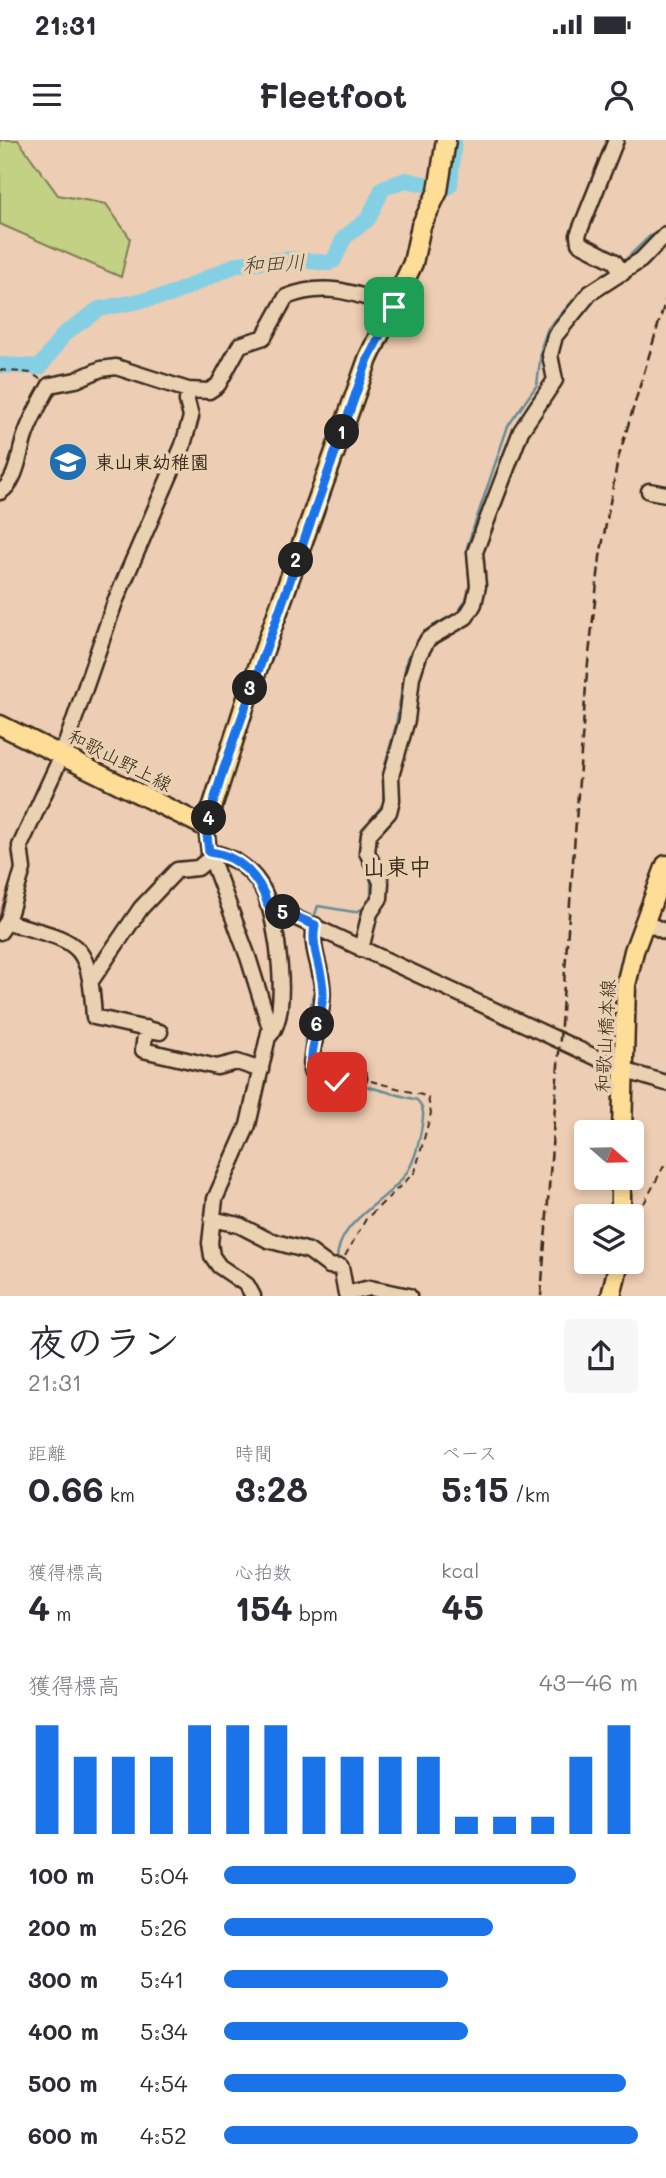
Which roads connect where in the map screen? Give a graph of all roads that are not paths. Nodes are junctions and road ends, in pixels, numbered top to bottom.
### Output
1 (446, 140) edge
2 (616, 140) edge
3 (666, 234) edge
4 (622, 273) junction
5 (394, 307) junction
6 (188, 390) junction
7 (649, 491) dead end
8 (0, 492) edge
9 (666, 494) edge
10 (0, 726) edge
11 (62, 755) junction
12 (206, 827) junction
13 (210, 854) junction
14 (666, 865) edge
15 (268, 905) junction
16 (644, 922) junction
17 (315, 925) junction
18 (4, 927) edge
19 (666, 932) edge
20 (361, 949) junction
21 (91, 981) junction
22 (269, 1036) junction
23 (261, 1070) junction
24 (623, 1070) junction
25 (359, 1078) road end
26 (666, 1083) edge
27 (622, 1120) edge
28 (212, 1219) junction
29 (616, 1274) edge
30 (253, 1296) edge
31 (409, 1296) edge
32 (611, 1296) edge

1 - 5 main road
2 - 4 street
3 - 4 street
4 - 20 street
5 - 6 street
5 - 12 main road
6 - 8 street
6 - 11 street
7 - 9 street
10 - 11 main road, 和歌山野上線
11 - 12 main road, 和歌山野上線
11 - 18 street
12 - 13 street
13 - 15 street
13 - 21 street
13 - 22 street
14 - 16 main road, 和歌山橋本線
15 - 17 street
15 - 22 street
16 - 19 street
16 - 24 main road, 和歌山橋本線
17 - 20 street
17 - 25 street
18 - 21 street
20 - 24 street
21 - 23 street
22 - 23 street
23 - 28 street
24 - 26 street
24 - 27 main road, 和歌山橋本線
28 - 30 street
28 - 31 street
29 - 32 main road

